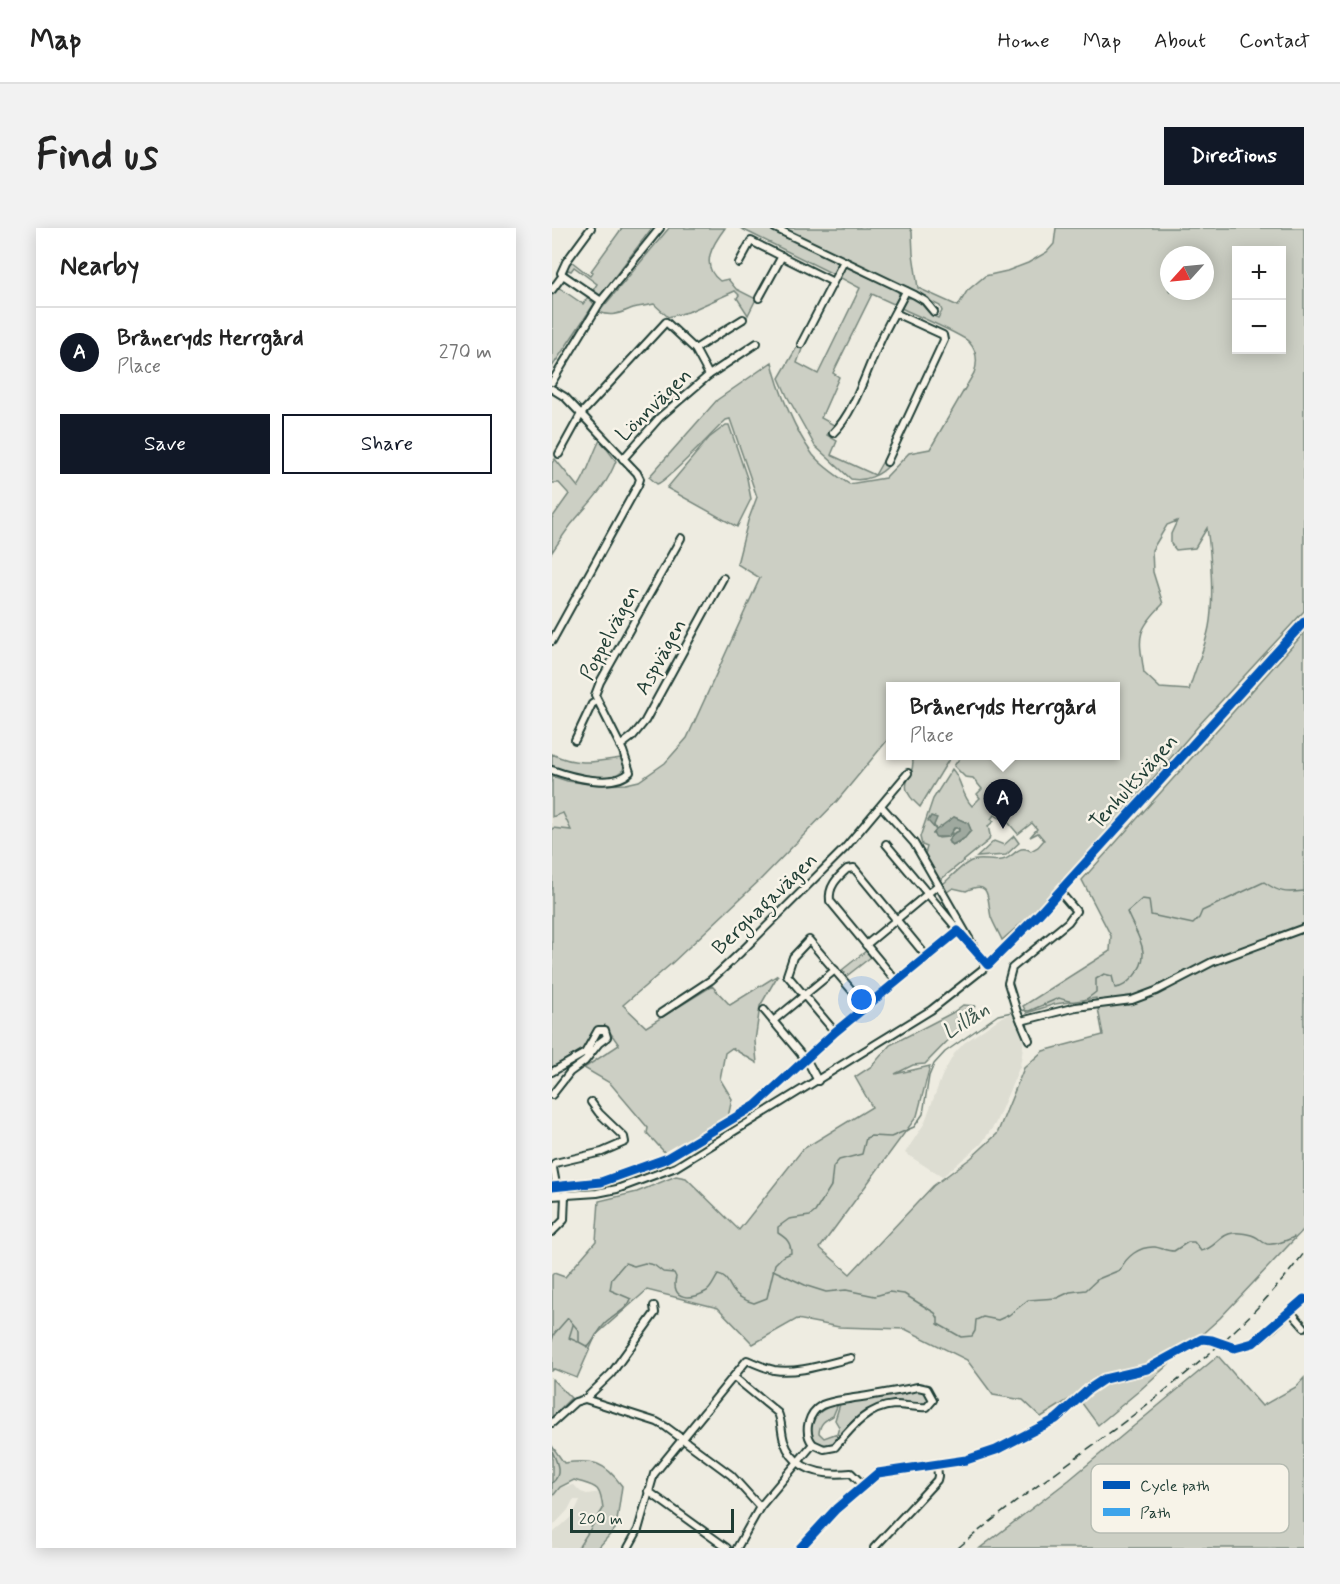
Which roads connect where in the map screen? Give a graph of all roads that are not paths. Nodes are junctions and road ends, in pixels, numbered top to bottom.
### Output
1 (591, 228) edge
2 (660, 228) edge
3 (775, 228) edge
4 (782, 256) junction
5 (844, 261) junction
6 (739, 263) dead end
7 (563, 275) junction
8 (833, 282) junction
9 (552, 290) edge
10 (906, 291) junction
11 (759, 298) dead end
12 (601, 301) junction
13 (934, 312) dead end
14 (895, 313) junction
15 (743, 319) dead end
16 (757, 343) dead end
17 (801, 344) dead end
18 (696, 349) junction
19 (709, 375) junction
20 (552, 382) edge
21 (552, 389) edge
22 (581, 414) junction
23 (833, 433) dead end
24 (559, 454) dead end
25 (623, 459) junction
26 (887, 462) dead end
27 (681, 538) dead end
28 (723, 578) dead end
29 (1304, 622) edge
30 (552, 641) edge
31 (597, 701) junction
32 (574, 740) dead end
33 (620, 746) junction
34 (552, 771) edge
35 (909, 773) dead end
36 (882, 807) junction
37 (886, 844) dead end
38 (938, 885) junction
39 (1060, 892) junction
40 (927, 894) junction
41 (897, 919) junction
42 (1304, 928) edge
43 (958, 931) junction
44 (866, 945) junction
45 (974, 947) junction
46 (927, 957) junction
47 (988, 965) junction
48 (835, 970) junction
49 (897, 982) junction
50 (804, 995) junction
51 (867, 1007) junction
52 (764, 1010) dead end
53 (661, 1013) dead end
54 (773, 1021) junction
55 (1022, 1021) junction
56 (835, 1032) junction
57 (1029, 1040) dead end
58 (805, 1058) junction
59 (552, 1072) edge
60 (818, 1081) junction
61 (552, 1095) edge
62 (591, 1102) dead end
63 (558, 1195) edge
64 (552, 1232) edge
65 (1304, 1299) edge
66 (654, 1306) dead end
67 (1290, 1311) junction
68 (1304, 1327) edge
69 (851, 1358) dead end
70 (734, 1377) junction
71 (585, 1399) junction
72 (552, 1423) edge
73 (683, 1439) junction
74 (813, 1444) junction
75 (797, 1462) junction
76 (937, 1464) junction
77 (863, 1485) junction
78 (648, 1491) junction
79 (760, 1507) junction
80 (628, 1548) edge
81 (727, 1548) edge
82 (737, 1548) edge
83 (800, 1548) edge
84 (874, 1548) edge

1 - 7 street
2 - 12 street
3 - 5 street
4 - 6 street
4 - 8 street
4 - 11 street
5 - 8 street
5 - 10 street
7 - 9 street
7 - 12 street
8 - 17 street
10 - 13 street
10 - 14 street
12 - 20 street
14 - 23 street
14 - 26 street
15 - 18 street, Lönnvägen
16 - 19 street, Lönnvägen
18 - 19 street, Lönnvägen
18 - 22 street, Lönnvägen
19 - 25 street, Lönnvägen
21 - 22 street
22 - 24 street, Lönnvägen
22 - 25 street
25 - 30 street
27 - 31 street, Poppelvägen
28 - 33 street, Aspvägen
29 - 39 street, Tenhultsvägen
31 - 32 street
31 - 33 street, Poppelvägen
33 - 34 street, Poppelvägen
35 - 36 street, Berghagavägen
36 - 38 street
36 - 53 street, Berghagavägen
37 - 40 street
38 - 40 street
38 - 45 street
39 - 47 street, Tenhultsvägen
39 - 55 street
40 - 41 street
40 - 43 street
41 - 44 street
41 - 44 street
41 - 46 street
42 - 55 street
43 - 45 street
43 - 46 street
44 - 49 street
45 - 47 street
46 - 49 street
47 - 60 street, Tenhultsvägen
48 - 50 street
48 - 50 street
48 - 51 street
49 - 51 street
50 - 54 street
50 - 56 street
51 - 56 street
52 - 54 street
54 - 58 street
55 - 57 street
56 - 58 street
58 - 60 street
59 - 61 street
60 - 63 street, Tenhultsvägen
62 - 63 street
63 - 64 street
65 - 67 street
66 - 71 street
67 - 68 street
67 - 76 street
69 - 70 street
70 - 73 street
70 - 75 street
71 - 72 street
71 - 73 street
73 - 78 street
73 - 79 street
74 - 74 street
74 - 75 street
75 - 77 street
75 - 79 street
76 - 77 street
76 - 84 street
77 - 83 street
78 - 80 street
78 - 81 street
79 - 82 street

